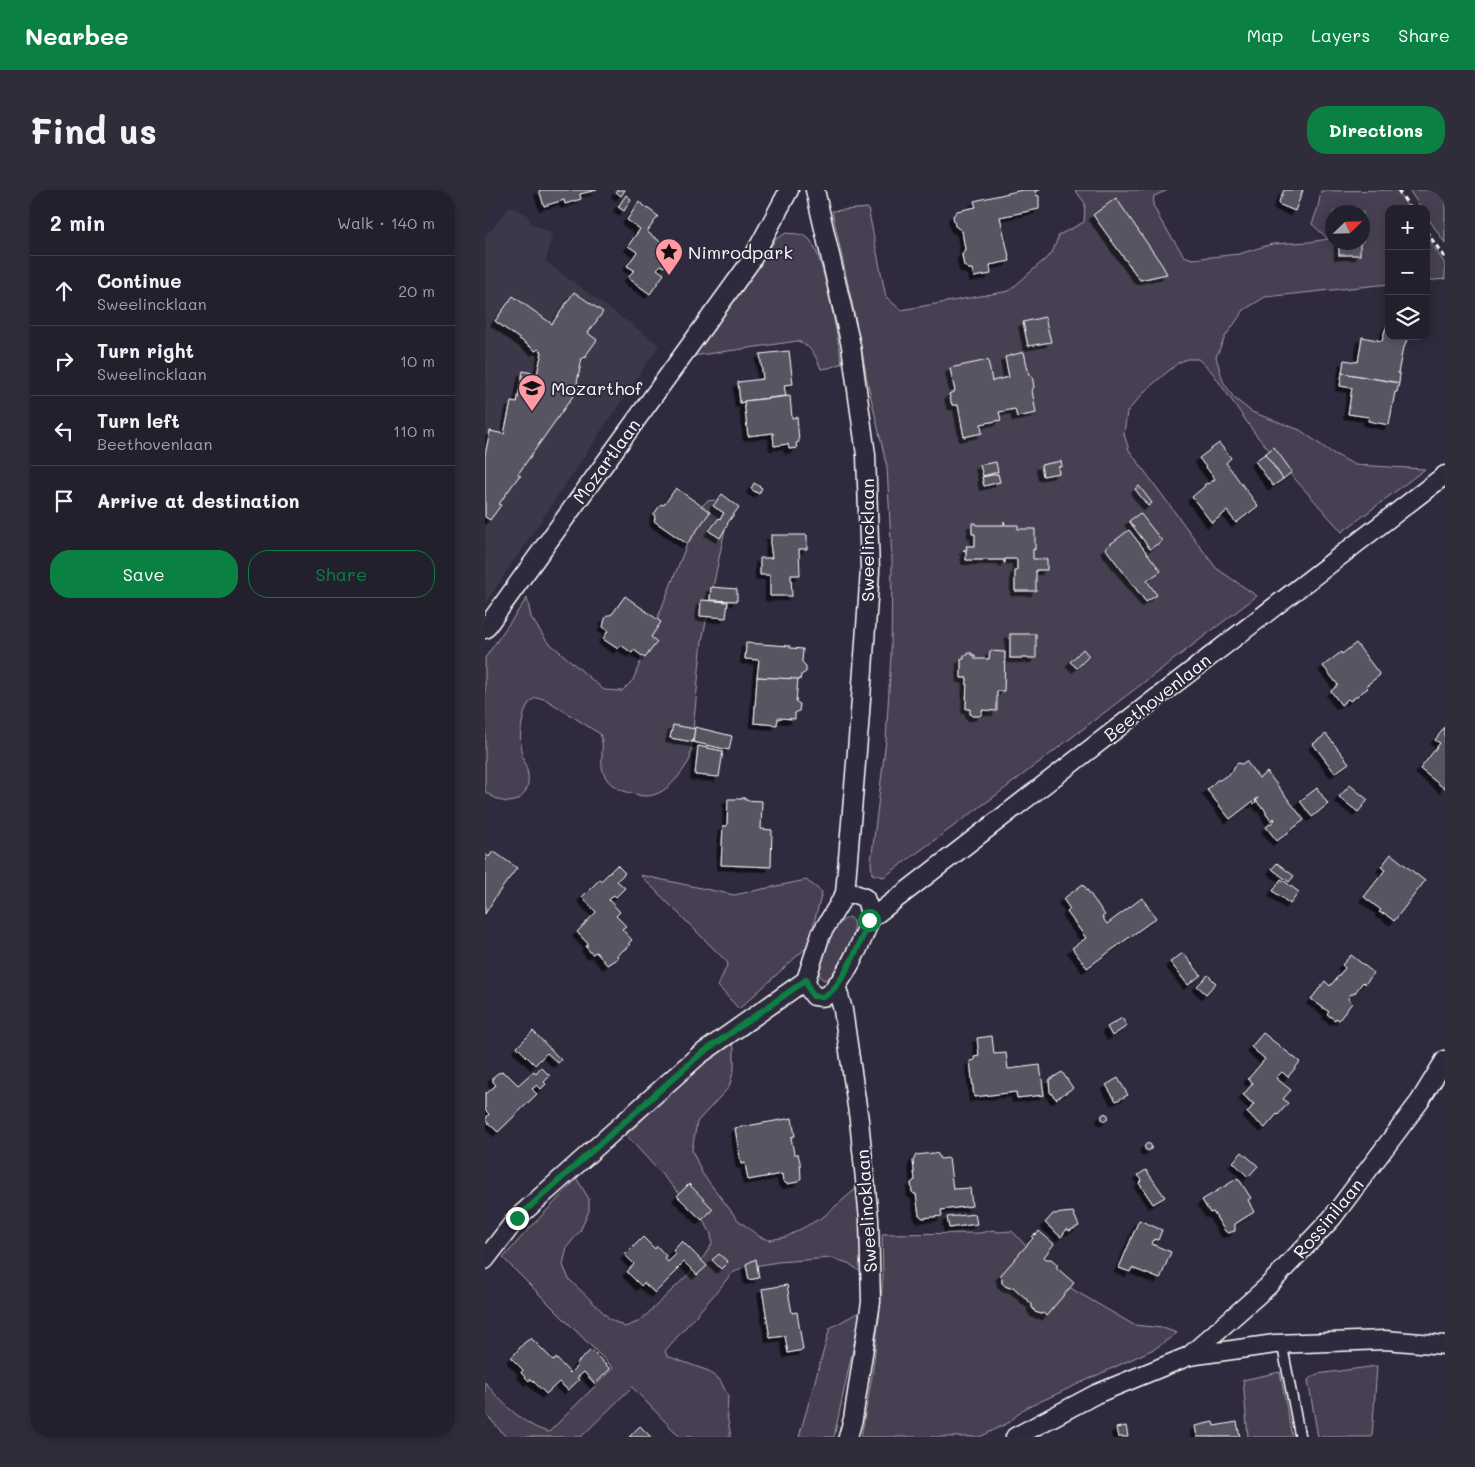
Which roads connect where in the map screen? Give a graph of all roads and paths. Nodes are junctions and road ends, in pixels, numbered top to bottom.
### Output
1 (789, 190) edge
2 (815, 190) edge
3 (1398, 190) edge
4 (1408, 205) edge
5 (1430, 237) edge
6 (1445, 258) edge
7 (1445, 475) edge
8 (485, 629) edge
9 (845, 894) junction
10 (869, 920) junction
11 (806, 980) junction
12 (836, 985) junction
13 (1445, 1060) edge
14 (485, 1260) edge
15 (1282, 1344) junction
16 (1445, 1345) edge
17 (1189, 1356) junction
18 (849, 1437) edge
19 (1015, 1437) edge
20 (1300, 1437) edge

1 - 8 street, Mozartlaan
2 - 9 street, Sweelincklaan
3 - 4 path
5 - 6 path
7 - 10 street, Beethovenlaan
9 - 10 street
9 - 11 street, Sweelincklaan
10 - 12 street
11 - 12 street
11 - 14 street
12 - 18 street, Sweelincklaan
13 - 17 street, Rossinilaan
15 - 16 street, Rossinilaan
15 - 17 street, Rossinilaan
15 - 20 lane
17 - 19 street, Rossinilaan

